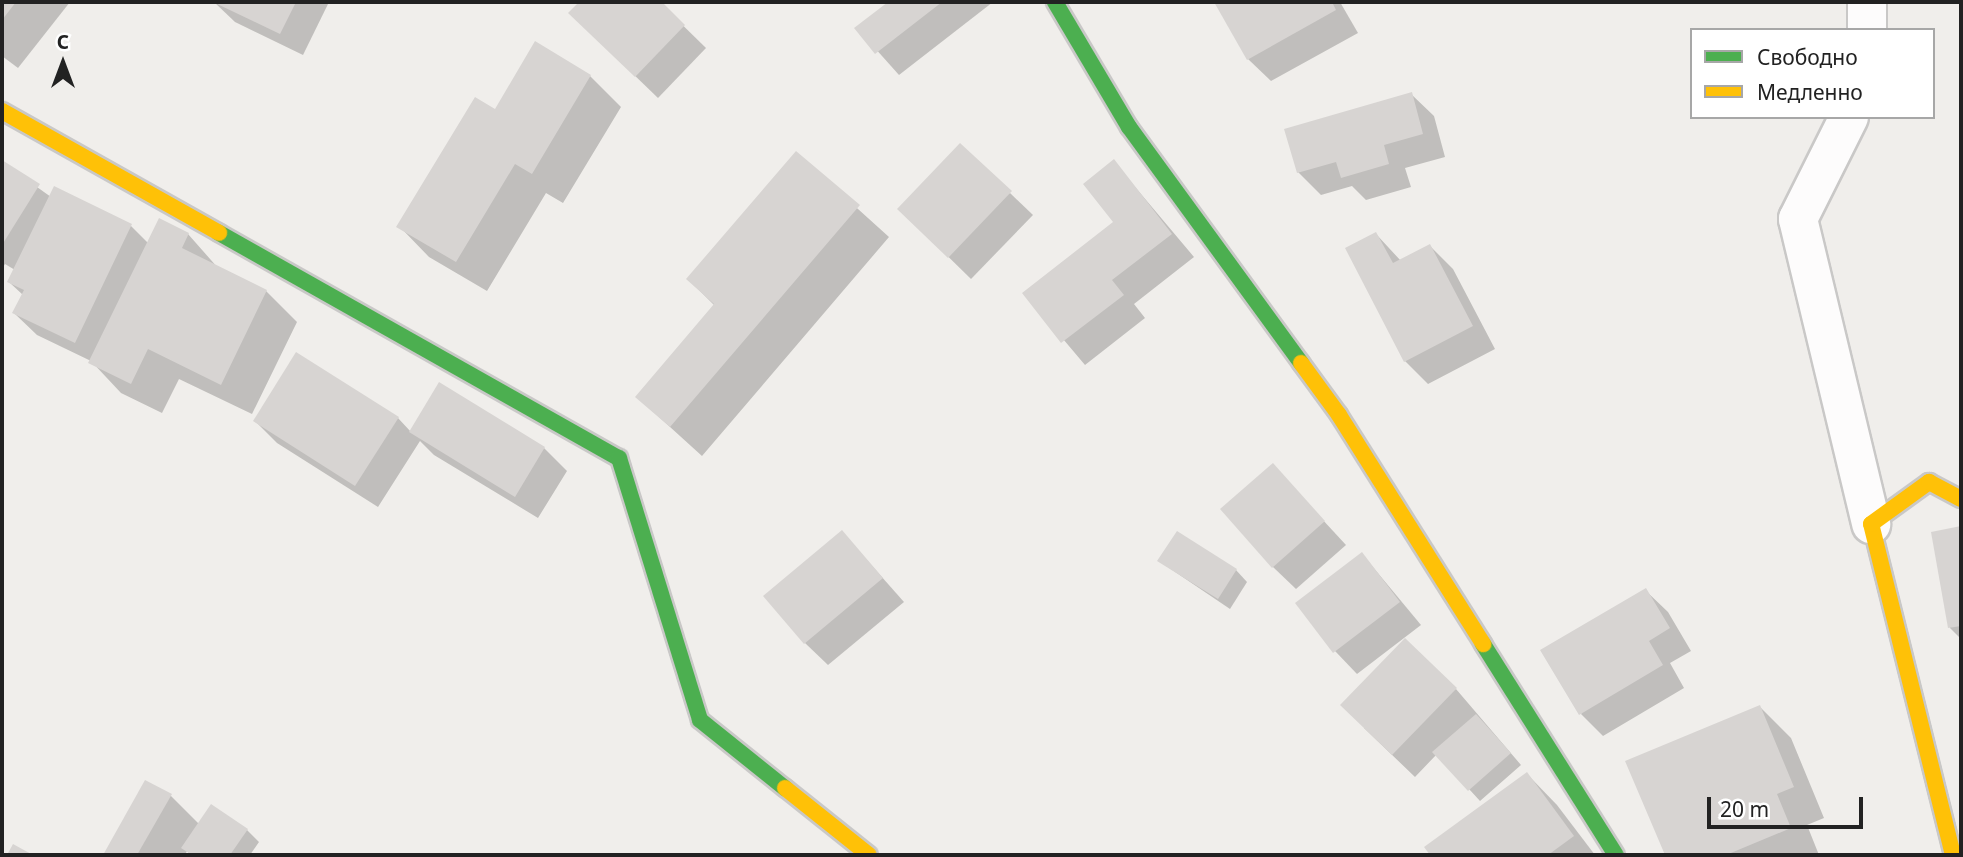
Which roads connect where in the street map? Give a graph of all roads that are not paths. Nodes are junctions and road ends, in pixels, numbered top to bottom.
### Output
1 (1055, 2) edge
2 (1867, 2) edge
3 (1867, 28) edge
4 (2, 111) edge
5 (1848, 119) edge
6 (1961, 499) edge
7 (1871, 524) junction
8 (869, 855) edge
9 (1616, 855) edge
10 (1953, 855) edge

1 - 9 street
2 - 3 street
4 - 8 street
5 - 7 street
6 - 7 street
7 - 10 street

